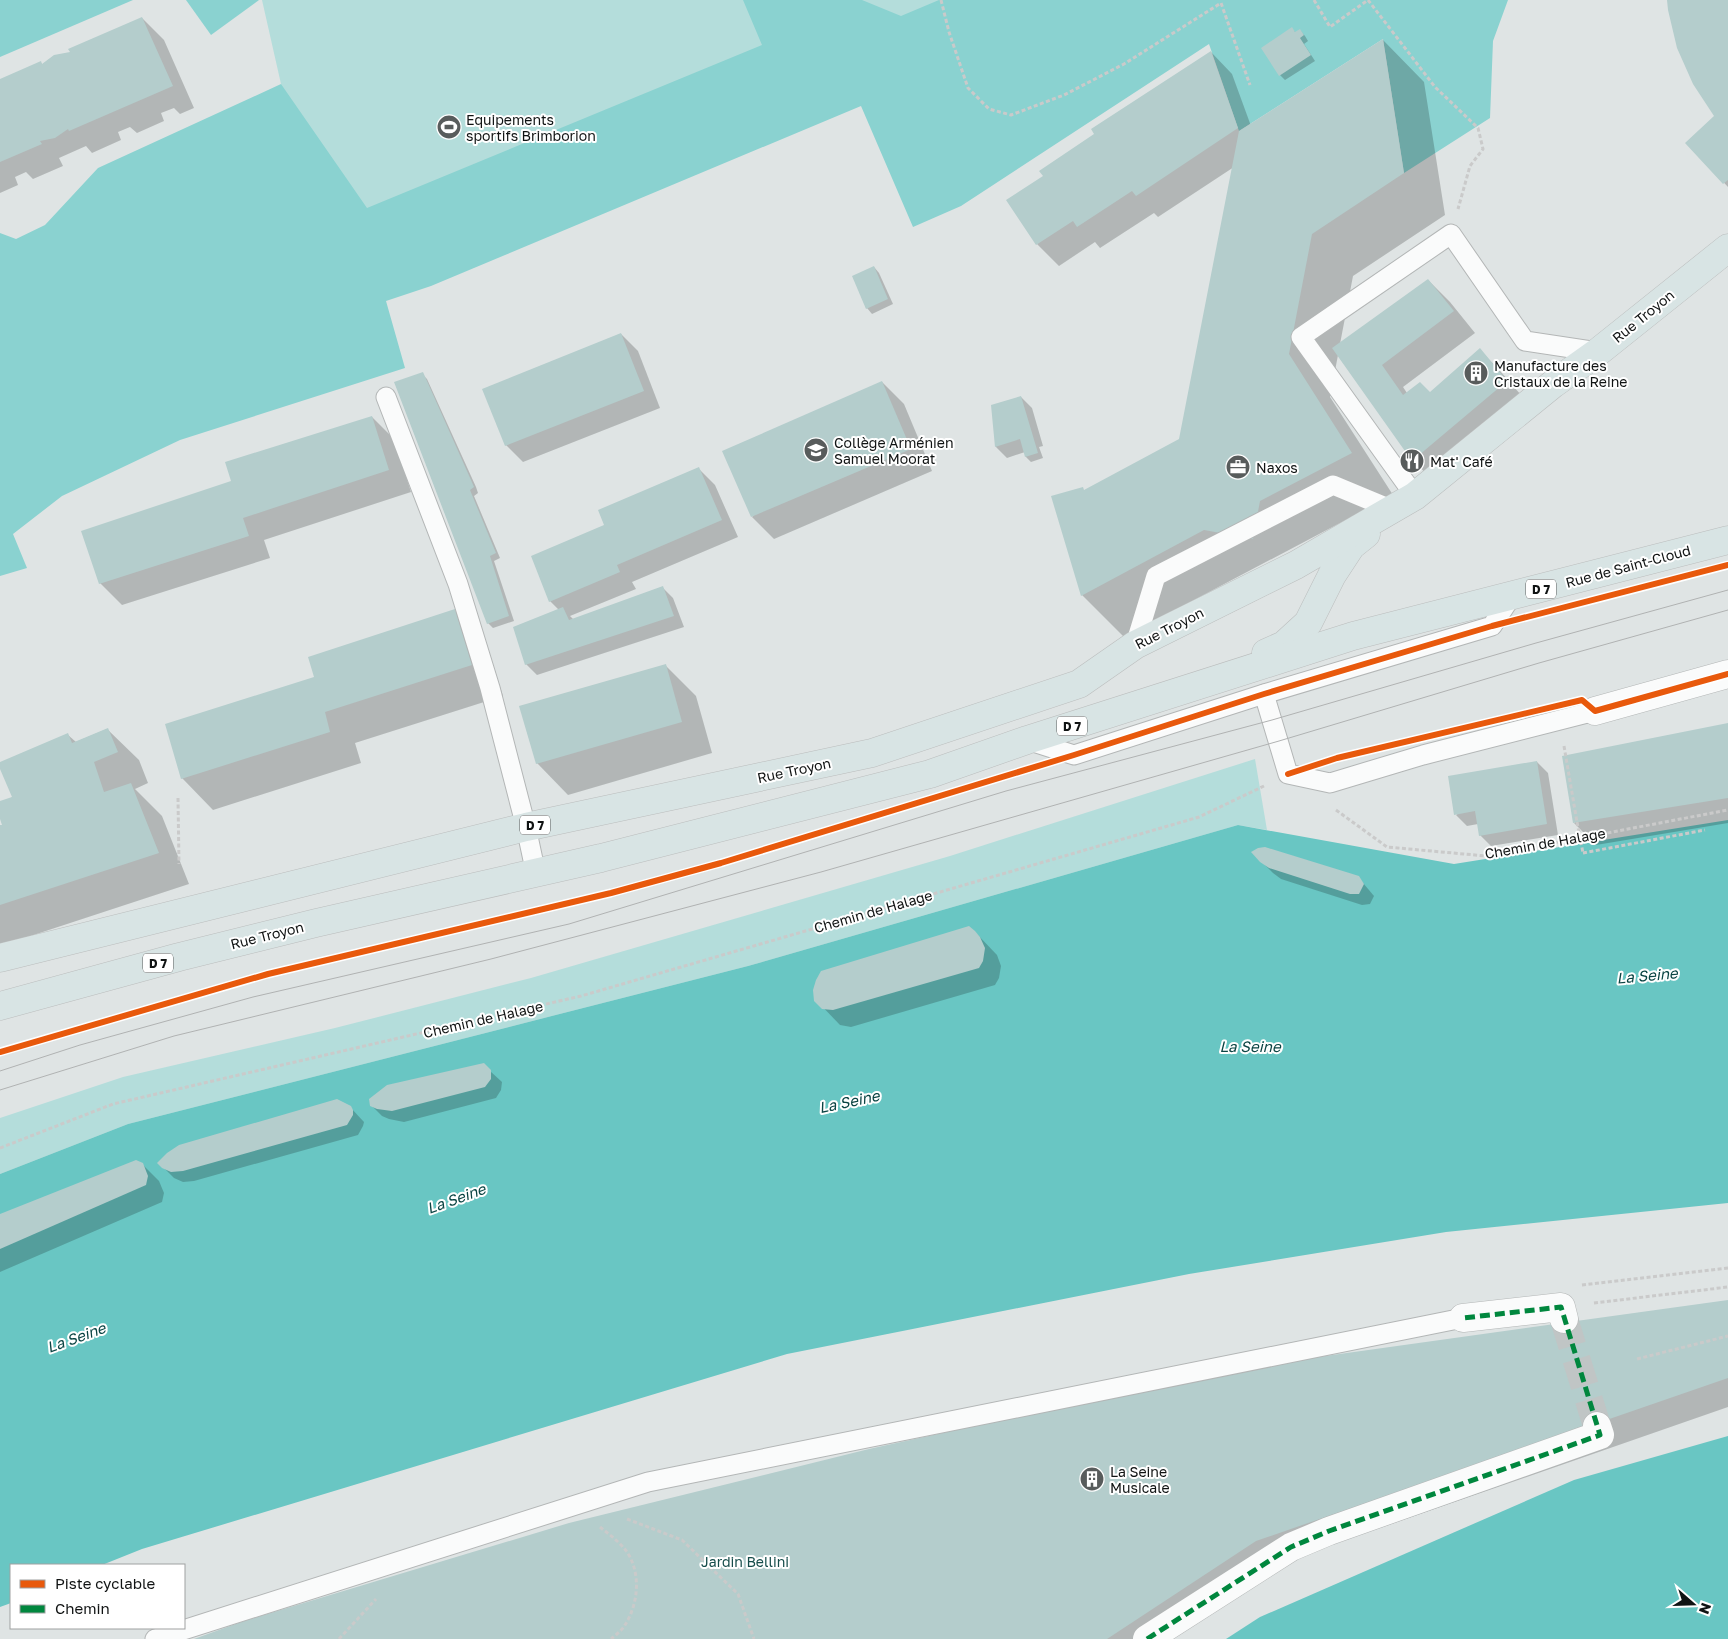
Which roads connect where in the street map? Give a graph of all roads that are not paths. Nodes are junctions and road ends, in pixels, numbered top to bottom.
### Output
1 (1728, 248) edge
2 (1598, 352) junction
3 (386, 397) dead end
4 (1404, 503) junction
5 (1728, 540) edge
6 (1332, 575) junction
7 (1511, 597) junction
8 (1353, 636) junction
9 (1135, 644) junction
10 (1728, 674) edge
11 (1215, 680) junction
12 (1264, 694) junction
13 (1595, 711) joint
14 (1027, 740) junction
15 (526, 827) junction
16 (536, 874) junction
17 (0, 958) edge
18 (0, 1006) edge
19 (1562, 1313) road end
20 (1463, 1318) joint
21 (1597, 1426) dead end
22 (155, 1639) edge
23 (1147, 1639) edge

1 - 2 main road, Rue Troyon / D 7
2 - 4 main road, Rue Troyon / D 7
2 - 4 lane
3 - 15 lane
4 - 6 main road
4 - 9 main road, Rue Troyon / D 7
4 - 9 lane
5 - 7 main road, Rue de Saint-Cloud / D 7
6 - 8 main road
6 - 11 main road
7 - 8 main road, Rue de Saint-Cloud / D 7
7 - 12 lane
8 - 11 main road, Rue Troyon / D 7
9 - 15 main road, Rue Troyon / D 7
10 - 13 street
11 - 14 main road, Rue Troyon / D 7
12 - 13 lane
12 - 14 lane
14 - 16 main road, Rue Troyon / D 7
15 - 16 lane, D 7
15 - 17 main road, Rue Troyon / D 7
16 - 18 main road, Rue Troyon / D 7
19 - 20 street
20 - 22 lane
21 - 23 street

